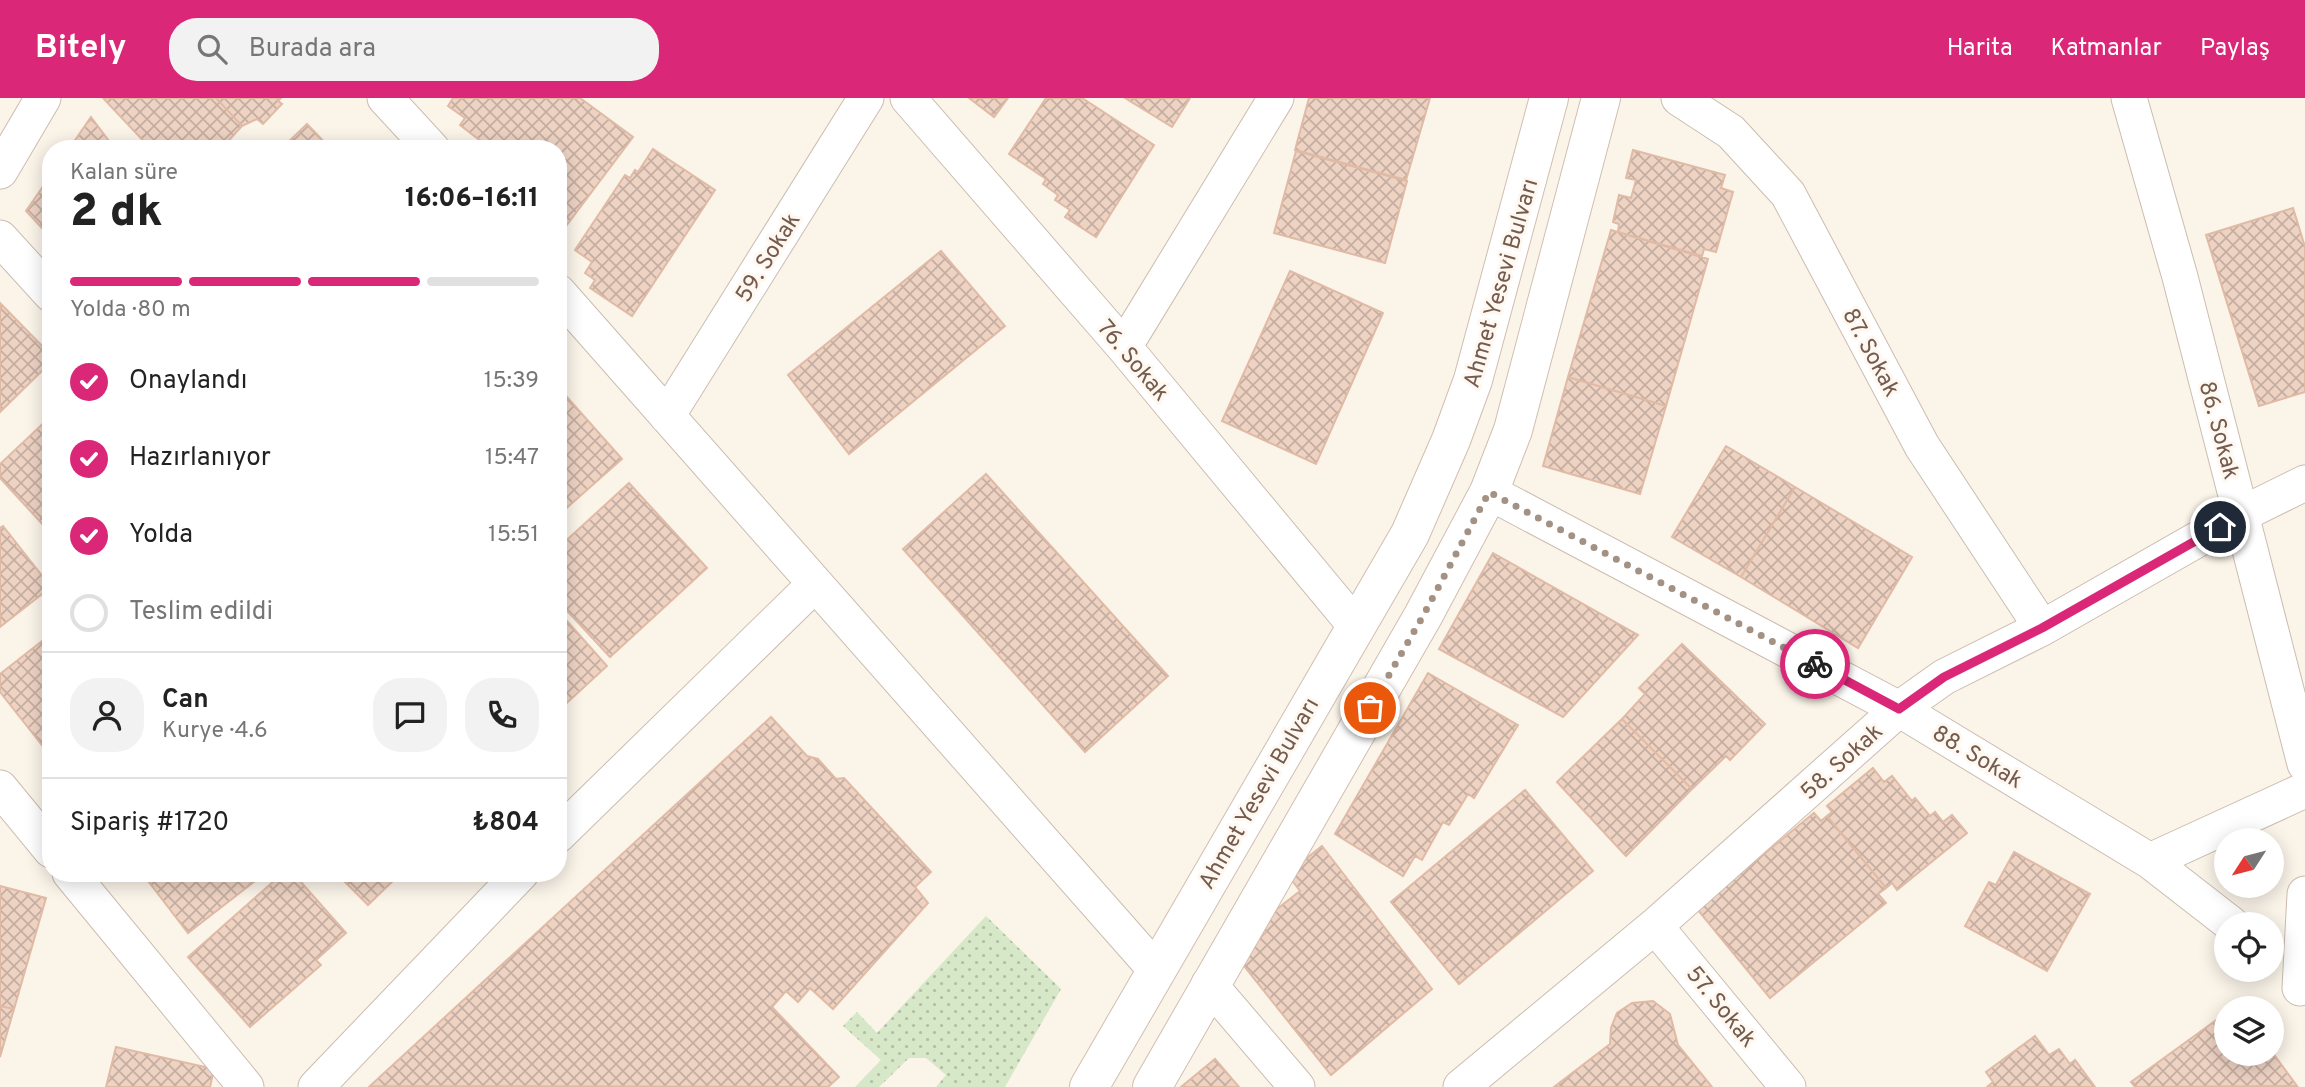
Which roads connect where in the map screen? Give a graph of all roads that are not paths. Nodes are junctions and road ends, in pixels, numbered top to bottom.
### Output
1 (43, 98) edge
2 (386, 98) edge
3 (866, 98) edge
4 (908, 98) edge
5 (1276, 98) edge
6 (1549, 98) edge
7 (1601, 98) edge
8 (1679, 98) edge
9 (2129, 98) edge
10 (423, 124) edge
11 (0, 171) edge
12 (0, 238) edge
13 (42, 284) edge
14 (567, 302) edge
15 (1124, 347) junction
16 (667, 416) junction
17 (2305, 483) edge
18 (1489, 492) junction
19 (2242, 514) junction
20 (814, 585) junction
21 (1355, 625) junction
22 (2042, 628) junction
23 (1899, 709) junction
24 (2305, 764) edge
25 (0, 788) edge
26 (2305, 790) edge
27 (567, 826) edge
28 (42, 839) edge
29 (2150, 861) junction
30 (77, 882) edge
31 (512, 882) edge
32 (2305, 894) edge
33 (2216, 912) edge
34 (1656, 926) junction
35 (1156, 970) junction
36 (2284, 974) edge
37 (1209, 984) junction
38 (2302, 993) edge
39 (246, 1087) edge
40 (316, 1087) edge
41 (1089, 1087) edge
42 (1152, 1087) edge
43 (1297, 1087) edge
44 (1461, 1087) edge
45 (1788, 1087) edge

1 - 11 street
2 - 10 street
3 - 16 street, 59. Sokak
4 - 15 street, 76. Sokak
5 - 15 street
6 - 21 main road, Ahmet Yesevi Bulvarı
7 - 18 main road
8 - 22 street, 87. Sokak
9 - 19 street, 86. Sokak
12 - 13 street
14 - 16 street
15 - 21 street, 76. Sokak
16 - 20 street
17 - 19 street, 58. Sokak
18 - 23 street, 88. Sokak
18 - 37 main road
19 - 22 street, 58. Sokak
19 - 24 street, 86. Sokak
20 - 27 street
20 - 35 street
21 - 35 main road, Ahmet Yesevi Bulvarı
22 - 23 street, 58. Sokak
23 - 29 street, 88. Sokak
23 - 34 street, 58. Sokak
25 - 28 street
26 - 29 street
29 - 33 street, 88. Sokak
30 - 39 street
31 - 40 street
32 - 38 street
34 - 44 street, 58. Sokak
34 - 45 street, 57. Sokak
35 - 41 main road, Ahmet Yesevi Bulvarı
36 - 38 street
37 - 42 main road
37 - 43 street

